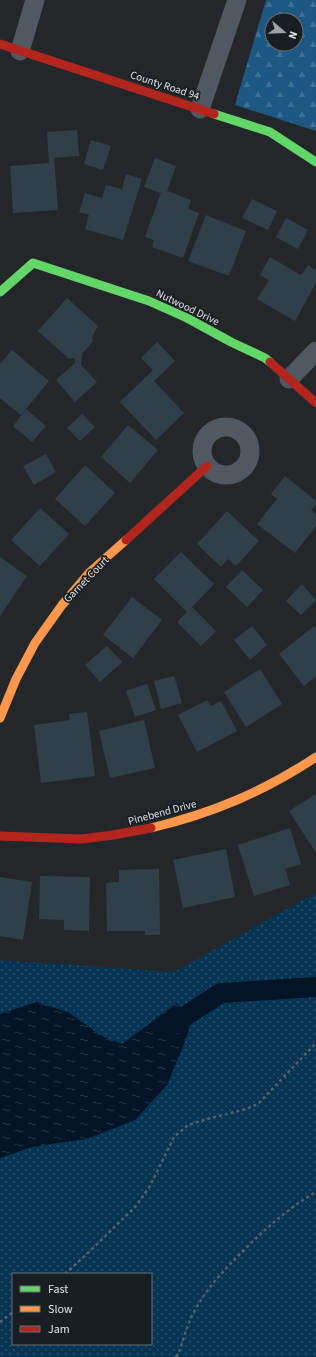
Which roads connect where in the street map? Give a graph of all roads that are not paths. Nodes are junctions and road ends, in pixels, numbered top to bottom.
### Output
1 (35, 0) edge
2 (237, 0) edge
3 (0, 44) edge
4 (20, 50) junction
5 (200, 109) junction
6 (316, 162) edge
7 (0, 292) edge
8 (316, 351) edge
9 (289, 379) junction
10 (316, 403) edge
11 (207, 466) dead end
12 (0, 718) edge
13 (316, 757) edge
14 (0, 836) edge

1 - 4 street
2 - 5 street
3 - 4 street, County Road 94
4 - 5 street, County Road 94
5 - 6 street, County Road 94
7 - 9 street, Nutwood Drive
8 - 9 street
9 - 10 street, Nutwood Drive
11 - 12 street, Garnet Court
13 - 14 street, Pinebend Drive

